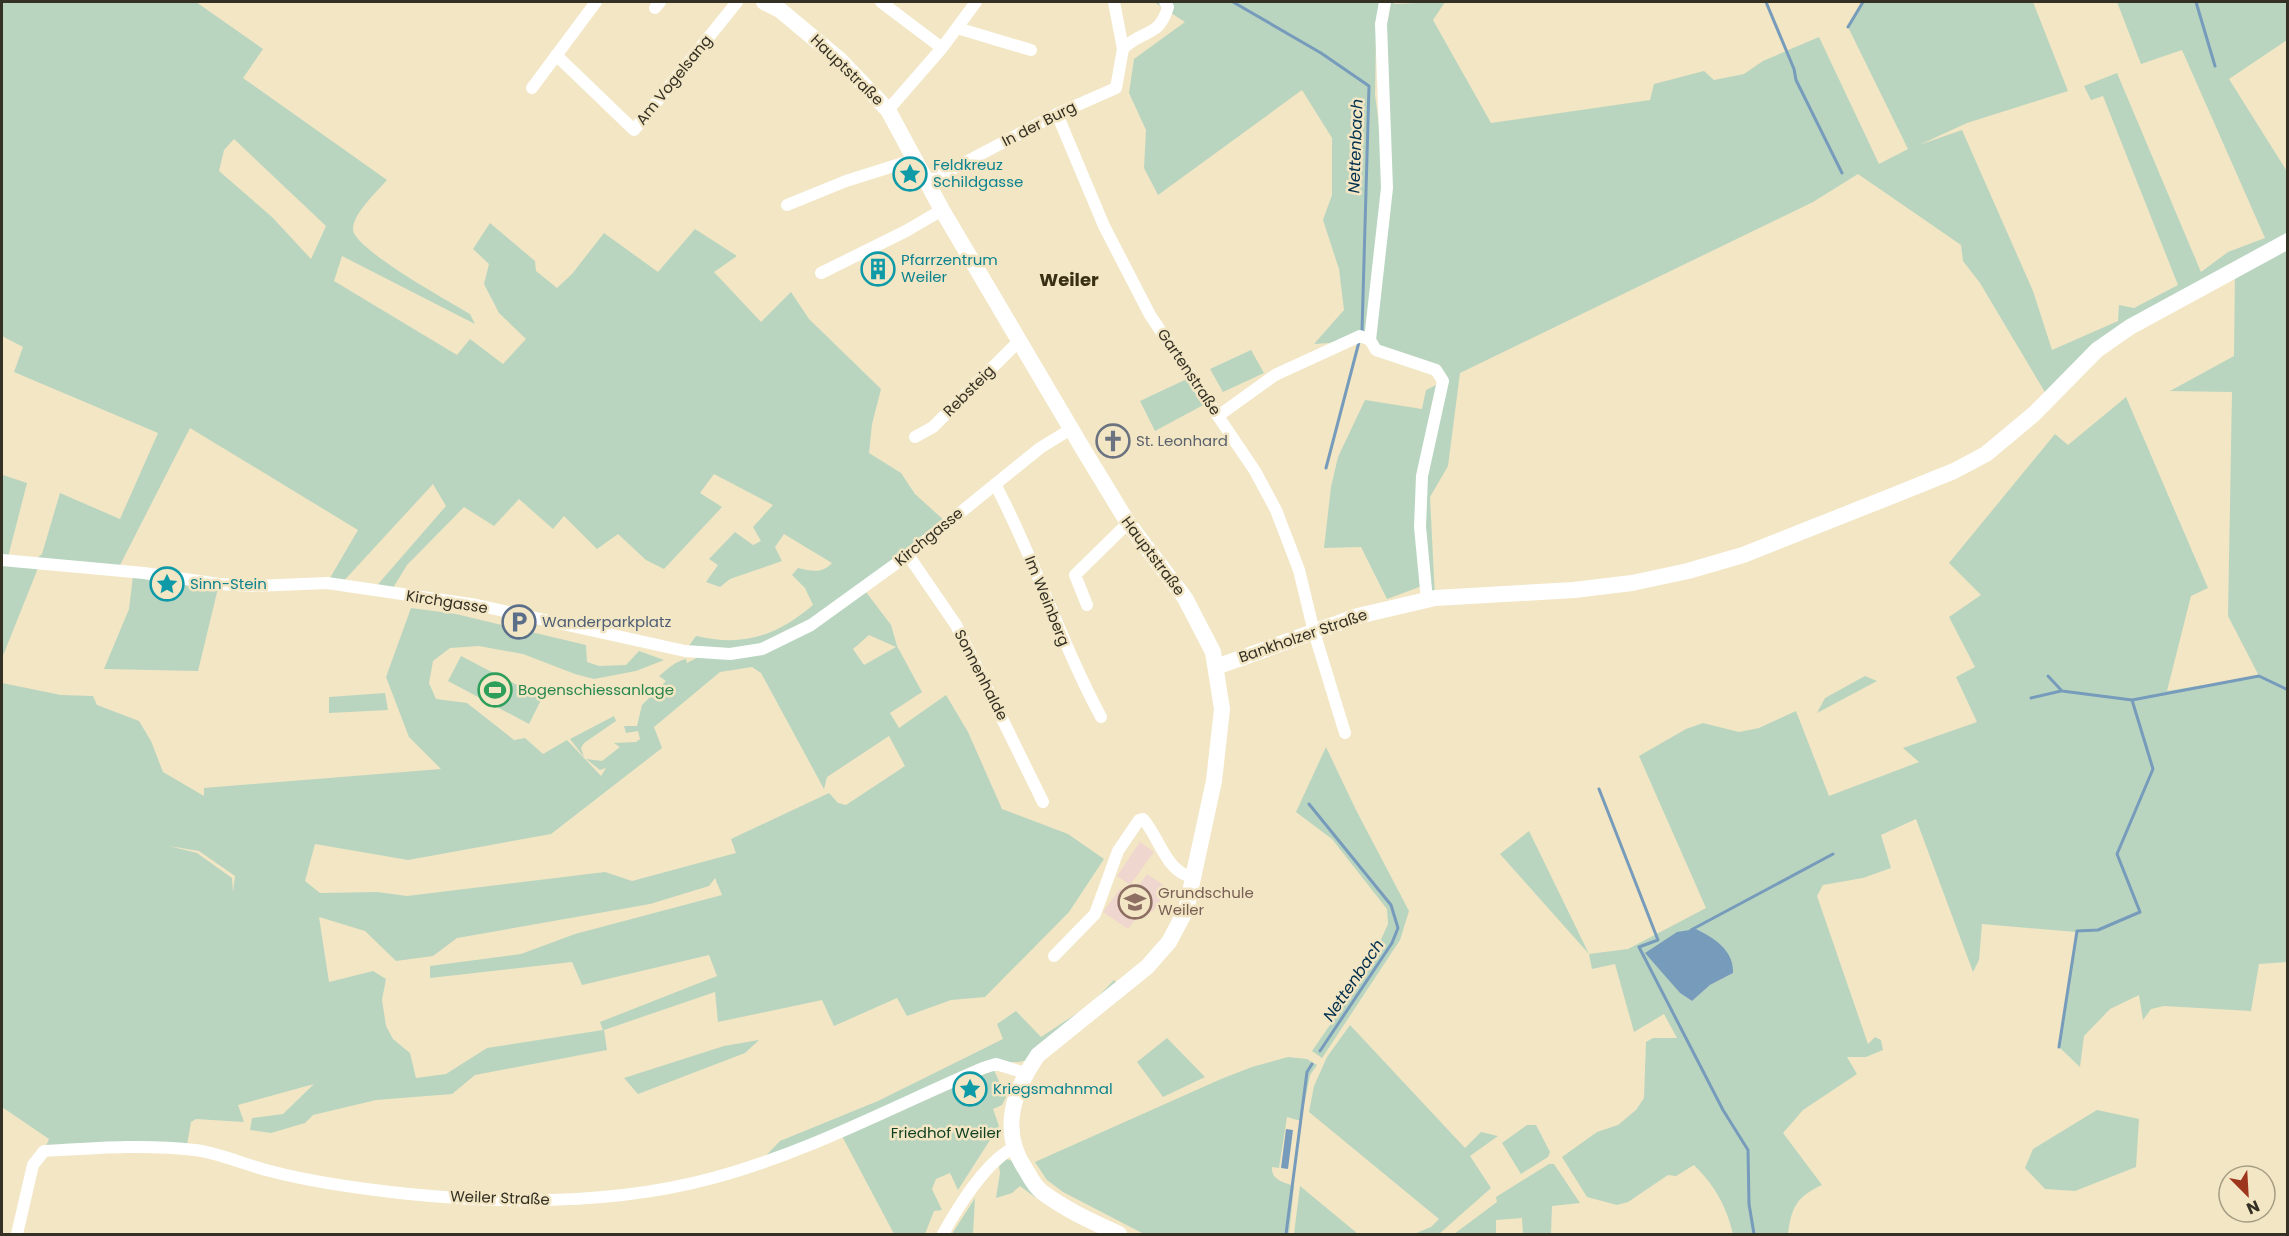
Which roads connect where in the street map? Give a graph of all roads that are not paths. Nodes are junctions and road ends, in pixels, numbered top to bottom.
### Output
1 (596, 2) edge
2 (737, 2) edge
3 (764, 2) edge
4 (881, 2) edge
5 (976, 2) edge
6 (1114, 2) edge
7 (1165, 2) edge
8 (1385, 2) edge
9 (957, 28) junction
10 (942, 48) junction
11 (1123, 49) junction
12 (1032, 50) dead end
13 (556, 55) junction
14 (532, 88) dead end
15 (888, 110) junction
16 (1057, 114) junction
17 (916, 159) junction
18 (928, 182) junction
19 (787, 205) dead end
20 (942, 210) junction
21 (2288, 241) edge
22 (821, 273) dead end
23 (1020, 340) junction
24 (1370, 340) junction
25 (1218, 416) junction
26 (1071, 429) junction
27 (915, 437) dead end
28 (995, 484) junction
29 (1128, 523) junction
30 (908, 555) junction
31 (2, 560) edge
32 (1427, 600) junction
33 (1087, 605) dead end
34 (1314, 632) junction
35 (1216, 667) junction
36 (1101, 717) dead end
37 (1345, 733) dead end
38 (1043, 801) dead end
39 (1195, 877) junction
40 (1054, 956) dead end
41 (1026, 1073) junction
42 (1014, 1147) junction
43 (16, 1234) edge
44 (943, 1234) edge
45 (1119, 1234) edge

1 - 13 street
2 - 13 street, Am Vogelsang
3 - 15 street, Hauptstraße
4 - 10 street
5 - 9 street
6 - 11 street, In der Burg
7 - 11 street
8 - 24 street
9 - 10 street
9 - 12 street
10 - 15 street
11 - 16 street, In der Burg
13 - 14 street
15 - 17 street, Hauptstraße
16 - 18 street, In der Burg
16 - 25 street, Gartenstraße
17 - 18 street, Hauptstraße
17 - 19 street
18 - 20 street, Hauptstraße
20 - 22 street
20 - 23 street, Hauptstraße
21 - 32 street, Bankholzer Straße
23 - 26 street, Hauptstraße
23 - 27 street, Rebsteig
24 - 25 street
24 - 32 street
25 - 34 street, Gartenstraße
26 - 28 street, Kirchgasse
26 - 29 street, Hauptstraße
28 - 30 street, Kirchgasse
28 - 36 street, Im Weinberg
29 - 33 street
29 - 35 street, Hauptstraße
30 - 31 street, Kirchgasse
30 - 38 street, Sonnenhalde
32 - 34 street, Bankholzer Straße
34 - 35 street, Bankholzer Straße
34 - 37 street, Gartenstraße
35 - 39 street, Hauptstraße
39 - 40 street
39 - 41 street, Hauptstraße
41 - 42 street, Hauptstraße
41 - 43 street, Weiler Straße
42 - 44 street
42 - 45 street

